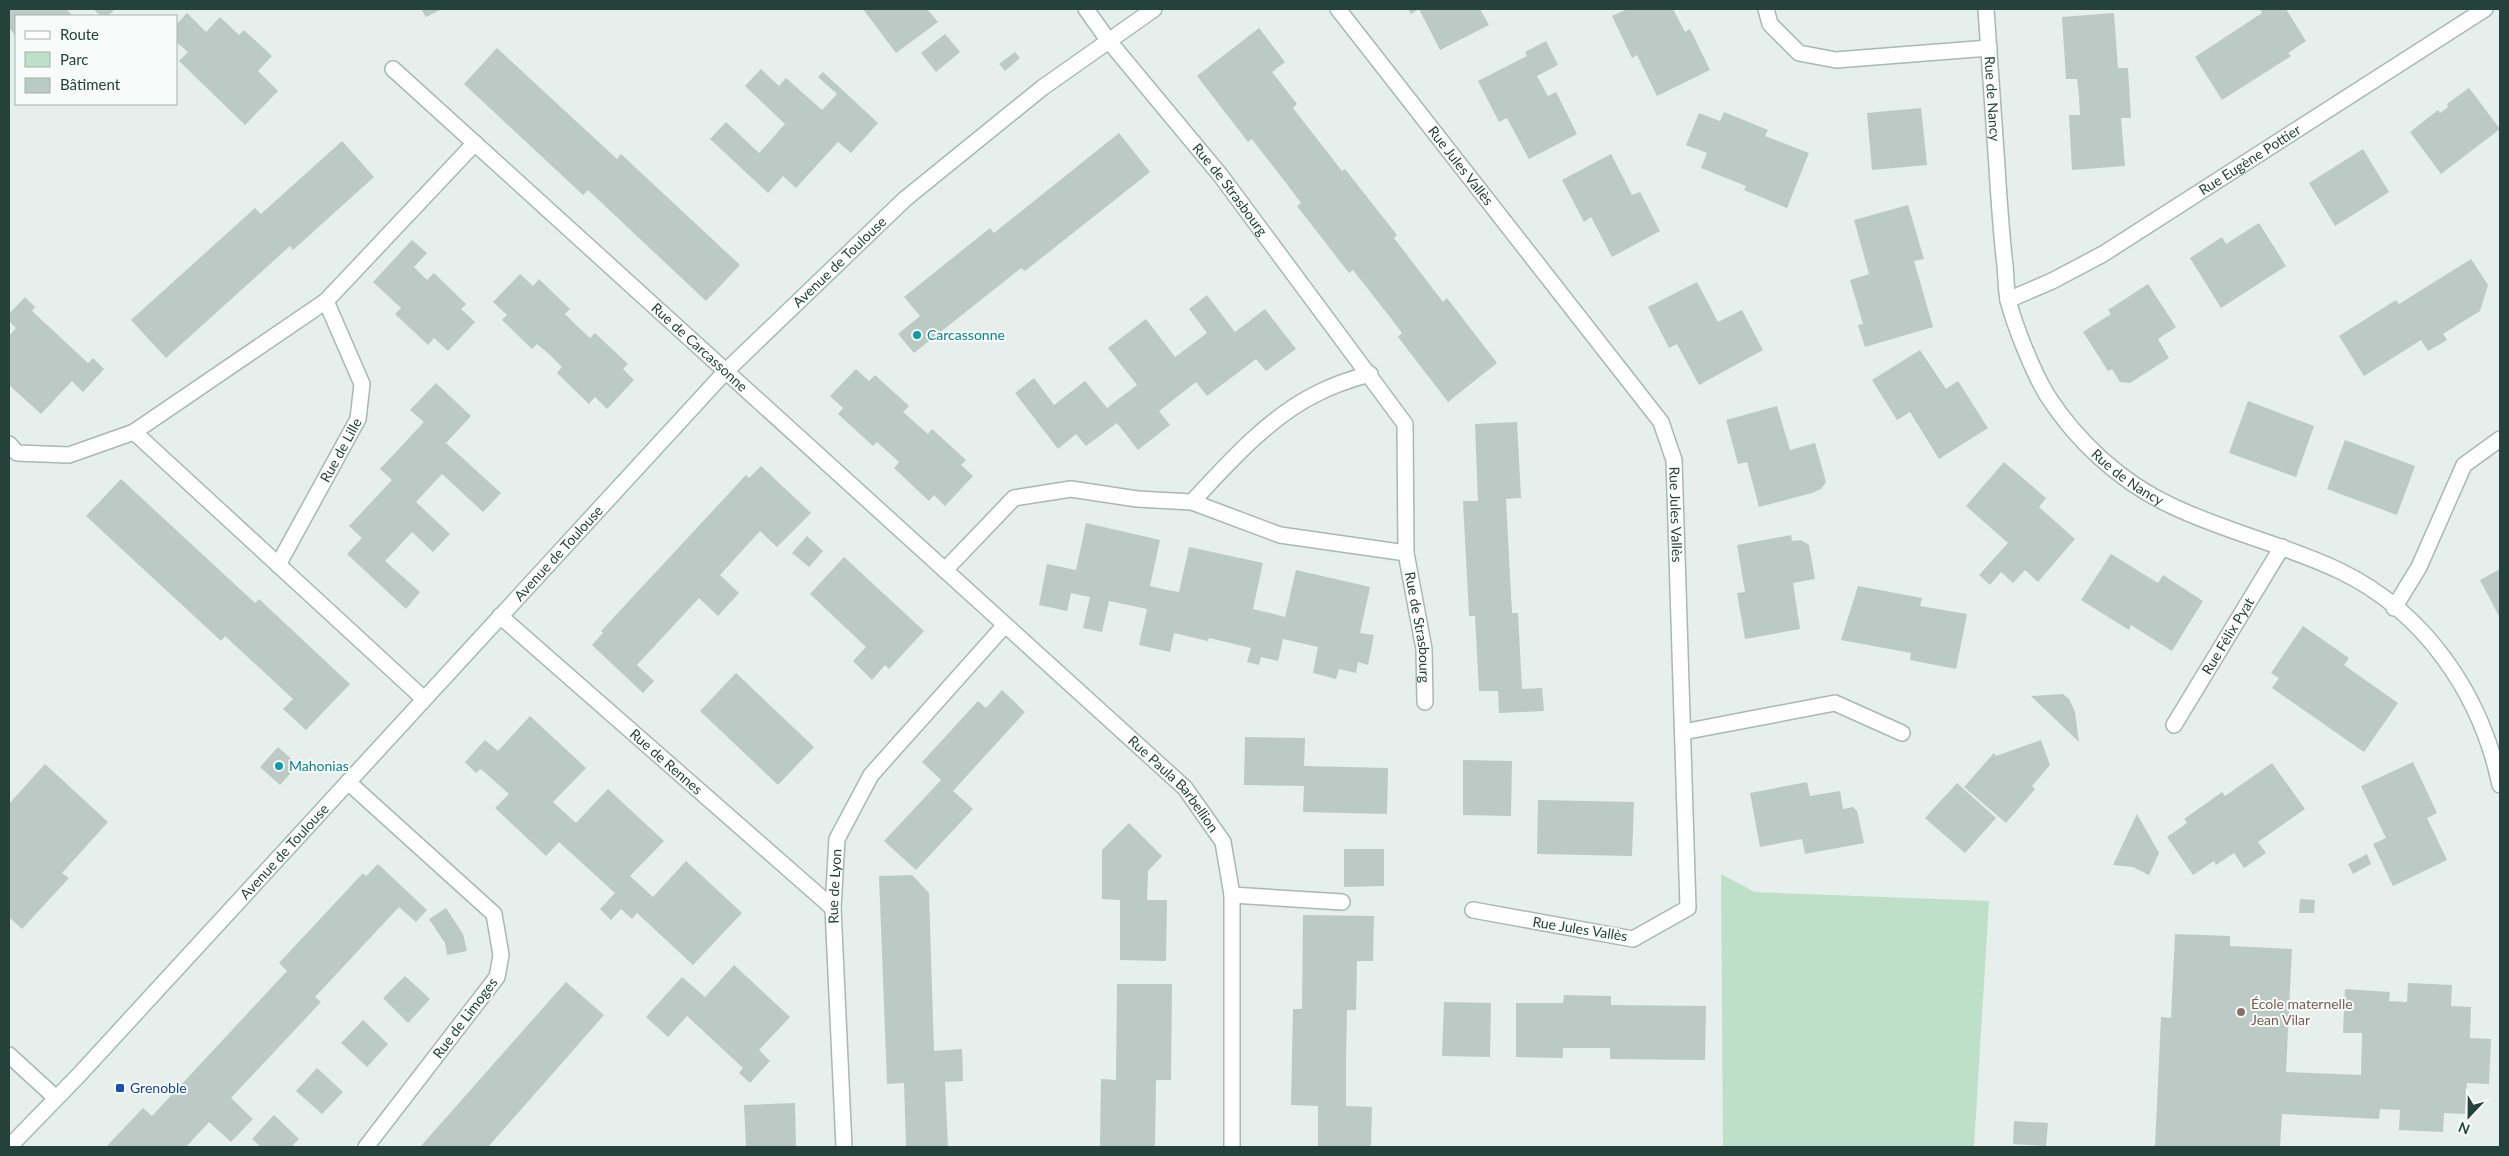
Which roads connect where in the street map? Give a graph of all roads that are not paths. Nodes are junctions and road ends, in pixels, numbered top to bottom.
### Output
1 (1086, 9) edge
2 (1154, 9) edge
3 (1338, 9) edge
4 (1766, 9) edge
5 (1986, 9) edge
6 (2485, 9) edge
7 (1108, 40) junction
8 (1989, 48) junction
9 (393, 69) dead end
10 (475, 143) junction
11 (2008, 300) junction
12 (326, 302) junction
13 (726, 370) junction
14 (1370, 374) junction
15 (134, 432) junction
16 (2500, 439) edge
17 (9, 444) edge
18 (1192, 502) junction
19 (2282, 548) junction
20 (1406, 553) junction
21 (278, 565) junction
22 (945, 570) junction
23 (2394, 608) junction
24 (500, 616) junction
25 (1005, 624) junction
26 (424, 699) junction
27 (1425, 702) dead end
28 (2174, 725) dead end
29 (1683, 732) junction
30 (1902, 734) dead end
31 (348, 782) junction
32 (2500, 784) edge
33 (1232, 895) junction
34 (1342, 902) dead end
35 (833, 908) junction
36 (1473, 910) dead end
37 (9, 1055) edge
38 (56, 1098) junction
39 (9, 1147) edge
40 (366, 1147) edge
41 (844, 1147) edge
42 (1232, 1147) edge

1 - 7 street, Rue de Strasbourg
2 - 7 street, Avenue de Toulouse
3 - 29 street, Rue Jules Vallès
4 - 8 street
5 - 8 street, Rue de Nancy
6 - 11 street, Rue Eugène Pottier
7 - 13 street, Avenue de Toulouse
7 - 14 street, Rue de Strasbourg
8 - 11 street, Rue de Nancy
9 - 10 street, Rue de Carcassonne
10 - 12 street
10 - 13 street, Rue de Carcassonne
11 - 19 street, Rue de Nancy
12 - 15 street
12 - 21 street, Rue de Lille
13 - 22 street, Rue de Carcassonne
13 - 24 street, Avenue de Toulouse
14 - 18 street
14 - 20 street, Rue de Strasbourg
15 - 17 street
15 - 21 street
16 - 23 street
18 - 20 street, Rue de Strasbourg
18 - 22 street, Rue de Strasbourg
19 - 23 street, Rue de Nancy
19 - 28 street, Rue Félix Pyat
20 - 27 street, Rue de Strasbourg
21 - 26 street
22 - 25 street, Rue de Carcassonne
23 - 32 street, Rue de Nancy
24 - 26 street, Avenue de Toulouse
24 - 35 street, Rue de Rennes
25 - 33 street, Rue Paula Barbellion
25 - 35 street, Rue de Lyon
26 - 31 street, Avenue de Toulouse
29 - 30 street
29 - 36 street, Rue Jules Vallès
31 - 38 street, Avenue de Toulouse
31 - 40 street, Rue de Limoges
33 - 34 street
33 - 42 street, Rue Paula Barbellion
35 - 41 street, Rue de Lyon
37 - 38 street
38 - 39 street, Avenue de Toulouse

